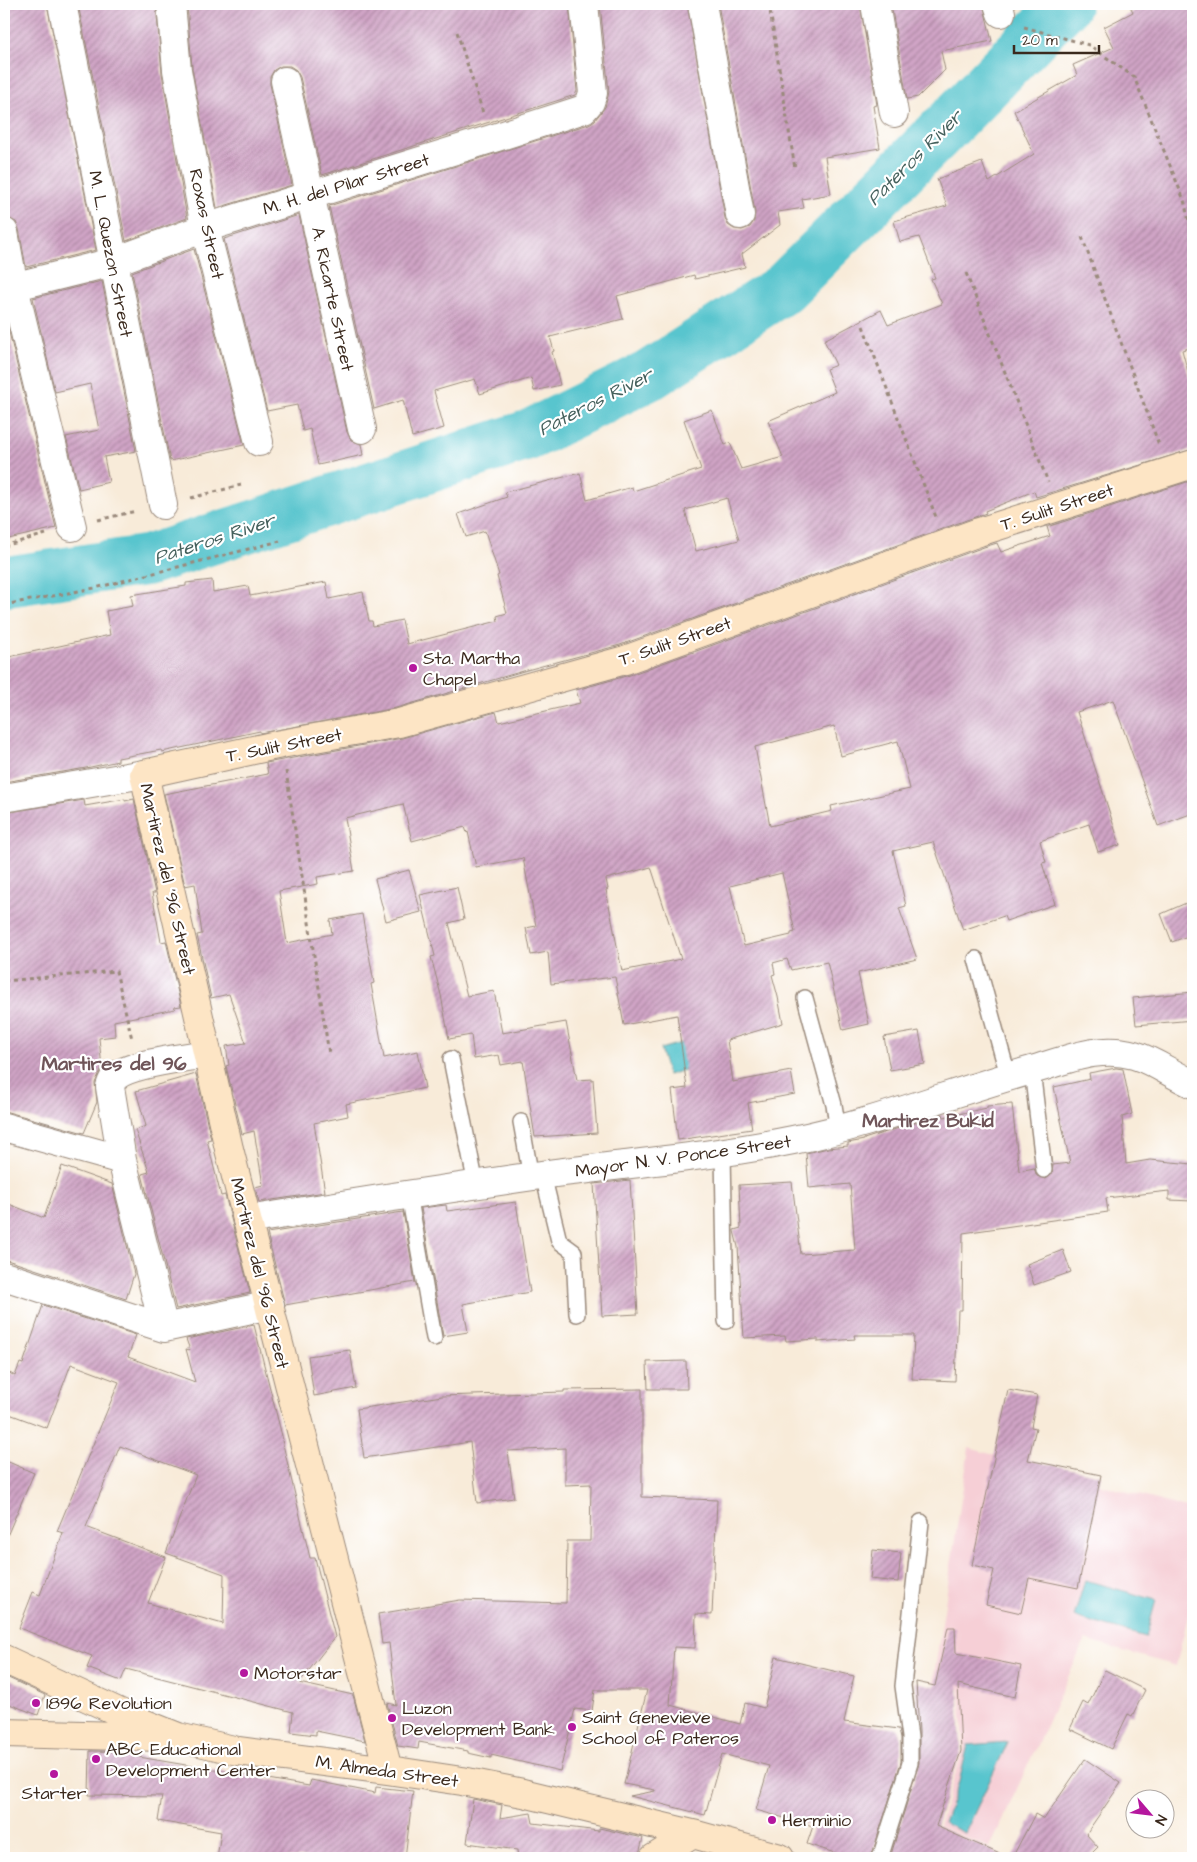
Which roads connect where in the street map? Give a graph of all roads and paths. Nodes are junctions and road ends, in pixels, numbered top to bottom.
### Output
1 (62, 4) edge
2 (171, 4) edge
3 (584, 4) edge
4 (702, 4) edge
5 (769, 4) edge
6 (874, 4) edge
7 (1006, 14) edge
8 (457, 32) dead end
9 (285, 81) dead end
10 (894, 114) dead end
11 (491, 139) junction
12 (795, 169) dead end
13 (310, 195) junction
14 (740, 214) dead end
15 (205, 228) junction
16 (4, 232) edge
17 (1082, 237) dead end
18 (1193, 239) edge
19 (113, 262) junction
20 (966, 273) dead end
21 (9, 288) edge
22 (863, 326) dead end
23 (362, 429) dead end
24 (259, 442) dead end
25 (1181, 468) edge
26 (241, 485) dead end
27 (162, 505) junction
28 (1058, 506) junction
29 (72, 527) junction
30 (280, 541) dead end
31 (946, 544) junction
32 (4, 546) edge
33 (4, 605) edge
34 (282, 744) junction
35 (144, 774) junction
36 (4, 798) edge
37 (976, 959) dead end
38 (4, 981) edge
39 (805, 998) dead end
40 (206, 1054) junction
41 (330, 1054) dead end
42 (451, 1059) dead end
43 (139, 1066) junction
44 (1021, 1073) junction
45 (1193, 1084) edge
46 (521, 1122) dead end
47 (4, 1127) edge
48 (838, 1130) junction
49 (723, 1153) junction
50 (122, 1160) junction
51 (1044, 1170) dead end
52 (537, 1176) junction
53 (476, 1185) junction
54 (409, 1194) junction
55 (247, 1220) junction
56 (4, 1276) edge
57 (270, 1305) junction
58 (578, 1314) dead end
59 (726, 1321) dead end
60 (164, 1328) junction
61 (434, 1338) dead end
62 (920, 1522) dead end
63 (4, 1658) edge
64 (4, 1733) edge
65 (178, 1737) junction
66 (388, 1770) junction
67 (693, 1834) junction
68 (654, 1858) edge
69 (780, 1858) edge
70 (880, 1858) edge

1 - 19 street, M. L. Quezon Street
2 - 15 street, Roxas Street
3 - 11 street, M. H. del Pilar Street
4 - 14 street
5 - 12 path
6 - 10 street
7 - 18 path
8 - 11 path
9 - 13 street, A. Ricarte Street
11 - 13 street, M. H. del Pilar Street
13 - 15 street, M. H. del Pilar Street
13 - 23 street, A. Ricarte Street
15 - 19 street, M. H. del Pilar Street
15 - 24 street, Roxas Street
16 - 21 street
17 - 25 path
19 - 21 street, M. H. del Pilar Street
19 - 27 street, M. L. Quezon Street
20 - 28 path
21 - 29 street
22 - 31 path
25 - 28 street, T. Sulit Street
26 - 27 path
27 - 29 path
28 - 31 street, T. Sulit Street
29 - 32 path
30 - 33 path
31 - 34 street, T. Sulit Street
34 - 35 street, T. Sulit Street
34 - 41 path
35 - 36 street
35 - 40 street, Martirez del '96 Street
37 - 44 lane
38 - 43 path
39 - 48 lane
40 - 43 street
40 - 55 street, Martirez del '96 Street
42 - 53 lane
43 - 50 street
44 - 45 street, Mayor N. V. Ponce Street
44 - 48 street, Mayor N. V. Ponce Street
44 - 51 lane
46 - 52 lane
47 - 50 street
48 - 49 street, Mayor N. V. Ponce Street
49 - 52 street, Mayor N. V. Ponce Street
49 - 59 lane
50 - 60 street
52 - 53 street, Mayor N. V. Ponce Street
52 - 58 lane
53 - 54 street, Mayor N. V. Ponce Street
54 - 55 street, Mayor N. V. Ponce Street
54 - 61 lane
55 - 57 street, Martirez del '96 Street
56 - 60 street
57 - 60 street
57 - 66 street, Martirez del '96 Street
62 - 70 lane
63 - 65 street, M. Almeda Street
64 - 65 street
65 - 66 street, M. Almeda Street
66 - 67 street, M. Almeda Street
67 - 68 street
67 - 69 street, M. Almeda Street

